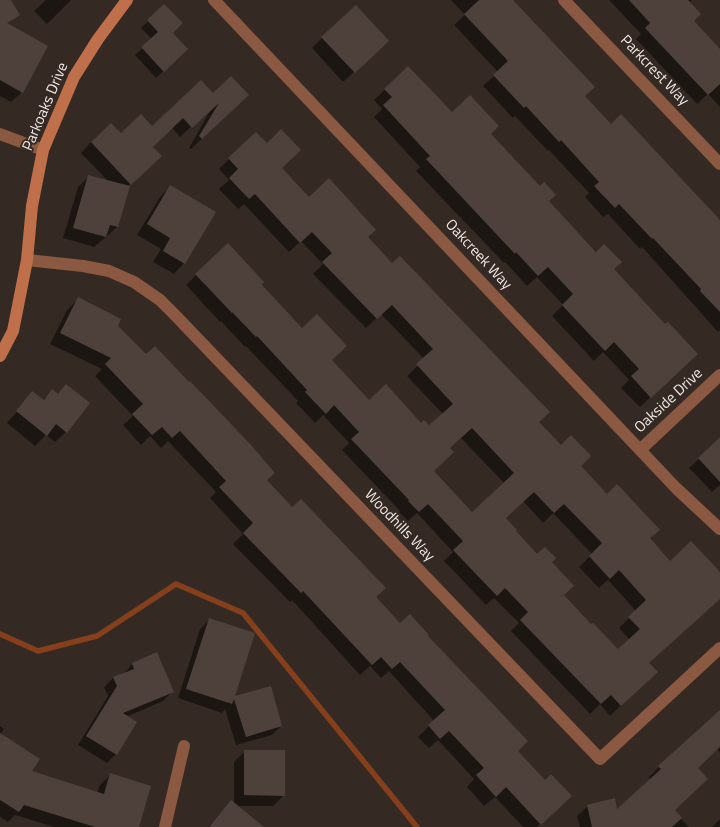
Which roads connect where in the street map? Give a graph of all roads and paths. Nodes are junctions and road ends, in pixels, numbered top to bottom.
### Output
1 (128, 0) edge
2 (214, 0) edge
3 (564, 0) edge
4 (0, 134) edge
5 (43, 150) junction
6 (720, 164) edge
7 (27, 260) junction
8 (0, 356) edge
9 (720, 375) edge
10 (640, 450) junction
11 (720, 529) edge
12 (720, 648) edge
13 (184, 746) dead end
14 (165, 827) edge

1 - 5 street, Parkoaks Drive
2 - 10 street, Oakcreek Way
3 - 6 street, Parkcrest Way
4 - 5 street
5 - 7 street, Parkoaks Drive
7 - 8 street, Parkoaks Drive
7 - 12 street, Woodhills Way
9 - 10 street, Oakside Drive
10 - 11 street, Oakcreek Way
13 - 14 street

